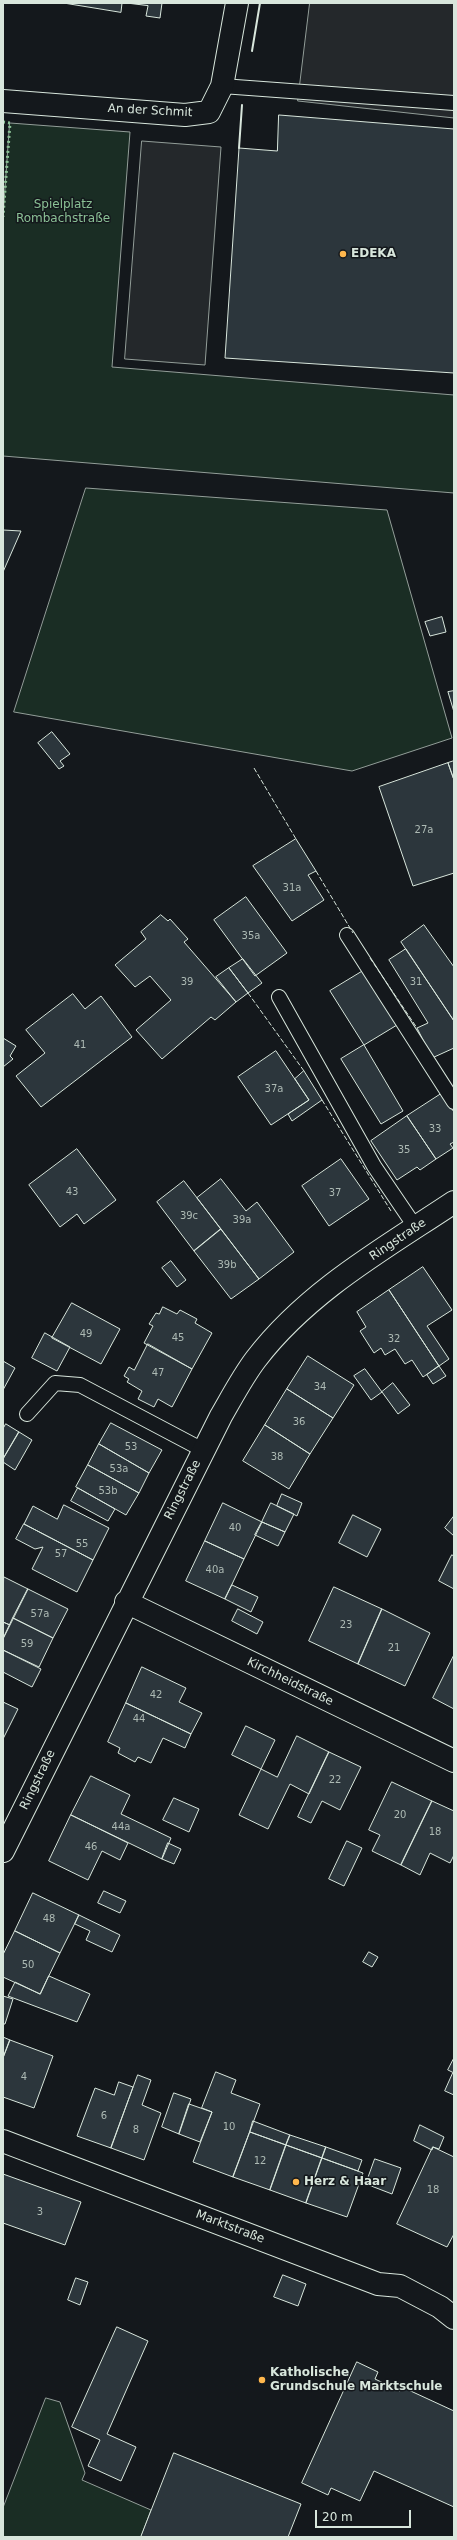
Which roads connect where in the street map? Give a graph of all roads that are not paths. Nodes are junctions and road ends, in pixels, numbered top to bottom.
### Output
1 (237, 3) edge
2 (222, 86) junction
3 (3, 101) edge
4 (454, 103) edge
5 (347, 935) dead end
6 (280, 997) dead end
7 (454, 1102) edge
8 (454, 1202) edge
9 (416, 1228) junction
10 (27, 1414) dead end
11 (203, 1450) junction
12 (126, 1602) junction
13 (454, 1761) edge
14 (3, 1851) edge
15 (3, 2141) edge
16 (454, 2318) edge

1 - 2 street, An der Schmit
2 - 3 street, An der Schmit
2 - 4 lane
5 - 7 lane
6 - 9 lane
8 - 9 street, Ringstraße
9 - 11 street, Ringstraße
10 - 11 lane
11 - 12 street, Ringstraße
12 - 13 street, Kirchheidstraße
12 - 14 street, Ringstraße
15 - 16 street, Marktstraße

